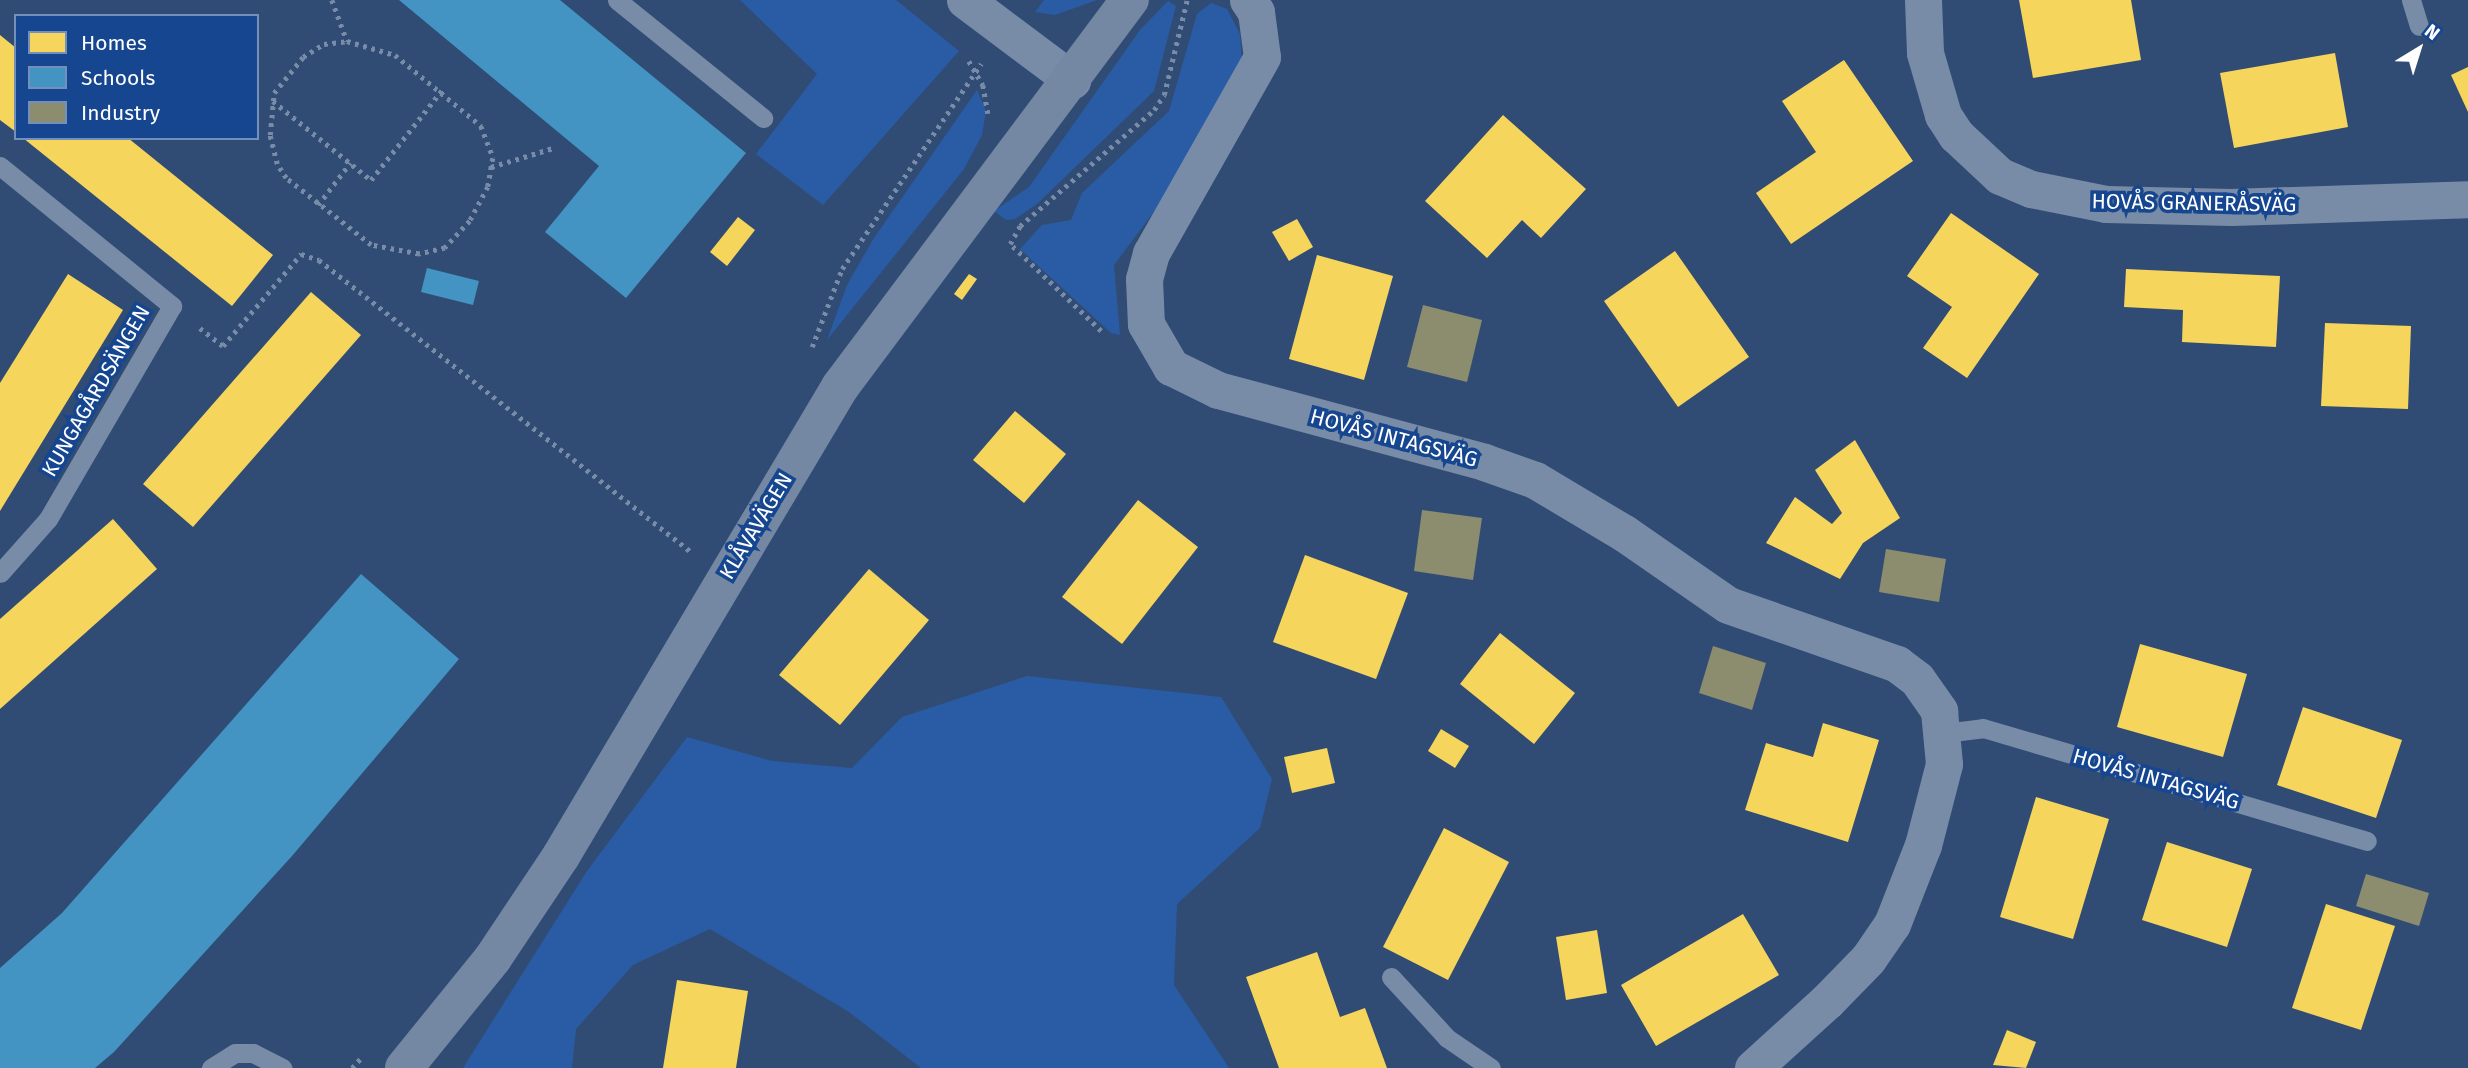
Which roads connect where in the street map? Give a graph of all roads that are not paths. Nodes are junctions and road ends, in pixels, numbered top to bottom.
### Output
1 (617, 0) edge
2 (965, 0) edge
3 (1130, 0) edge
4 (1248, 0) edge
5 (1923, 0) edge
6 (2411, 0) edge
7 (2419, 26) dead end
8 (1072, 80) junction
9 (763, 118) dead end
10 (0, 166) edge
11 (2468, 199) edge
12 (0, 573) edge
13 (1944, 733) junction
14 (2367, 841) dead end
15 (1391, 977) dead end
16 (211, 1068) edge
17 (282, 1068) edge
18 (404, 1068) edge
19 (1491, 1068) edge
20 (1753, 1068) edge

1 - 9 lane
2 - 8 street
3 - 8 street, KLÅVAVÄGEN
4 - 13 street, HOVÅS INTAGSVÄG
5 - 11 street, HOVÅS GRANERÅSVÄG
6 - 7 lane
8 - 18 street, KLÅVAVÄGEN
10 - 12 lane, KUNGAGÅRDSÄNGEN
13 - 14 lane, HOVÅS INTAGSVÄG
13 - 20 street, HOVÅS INTAGSVÄG
15 - 19 lane
16 - 17 lane

